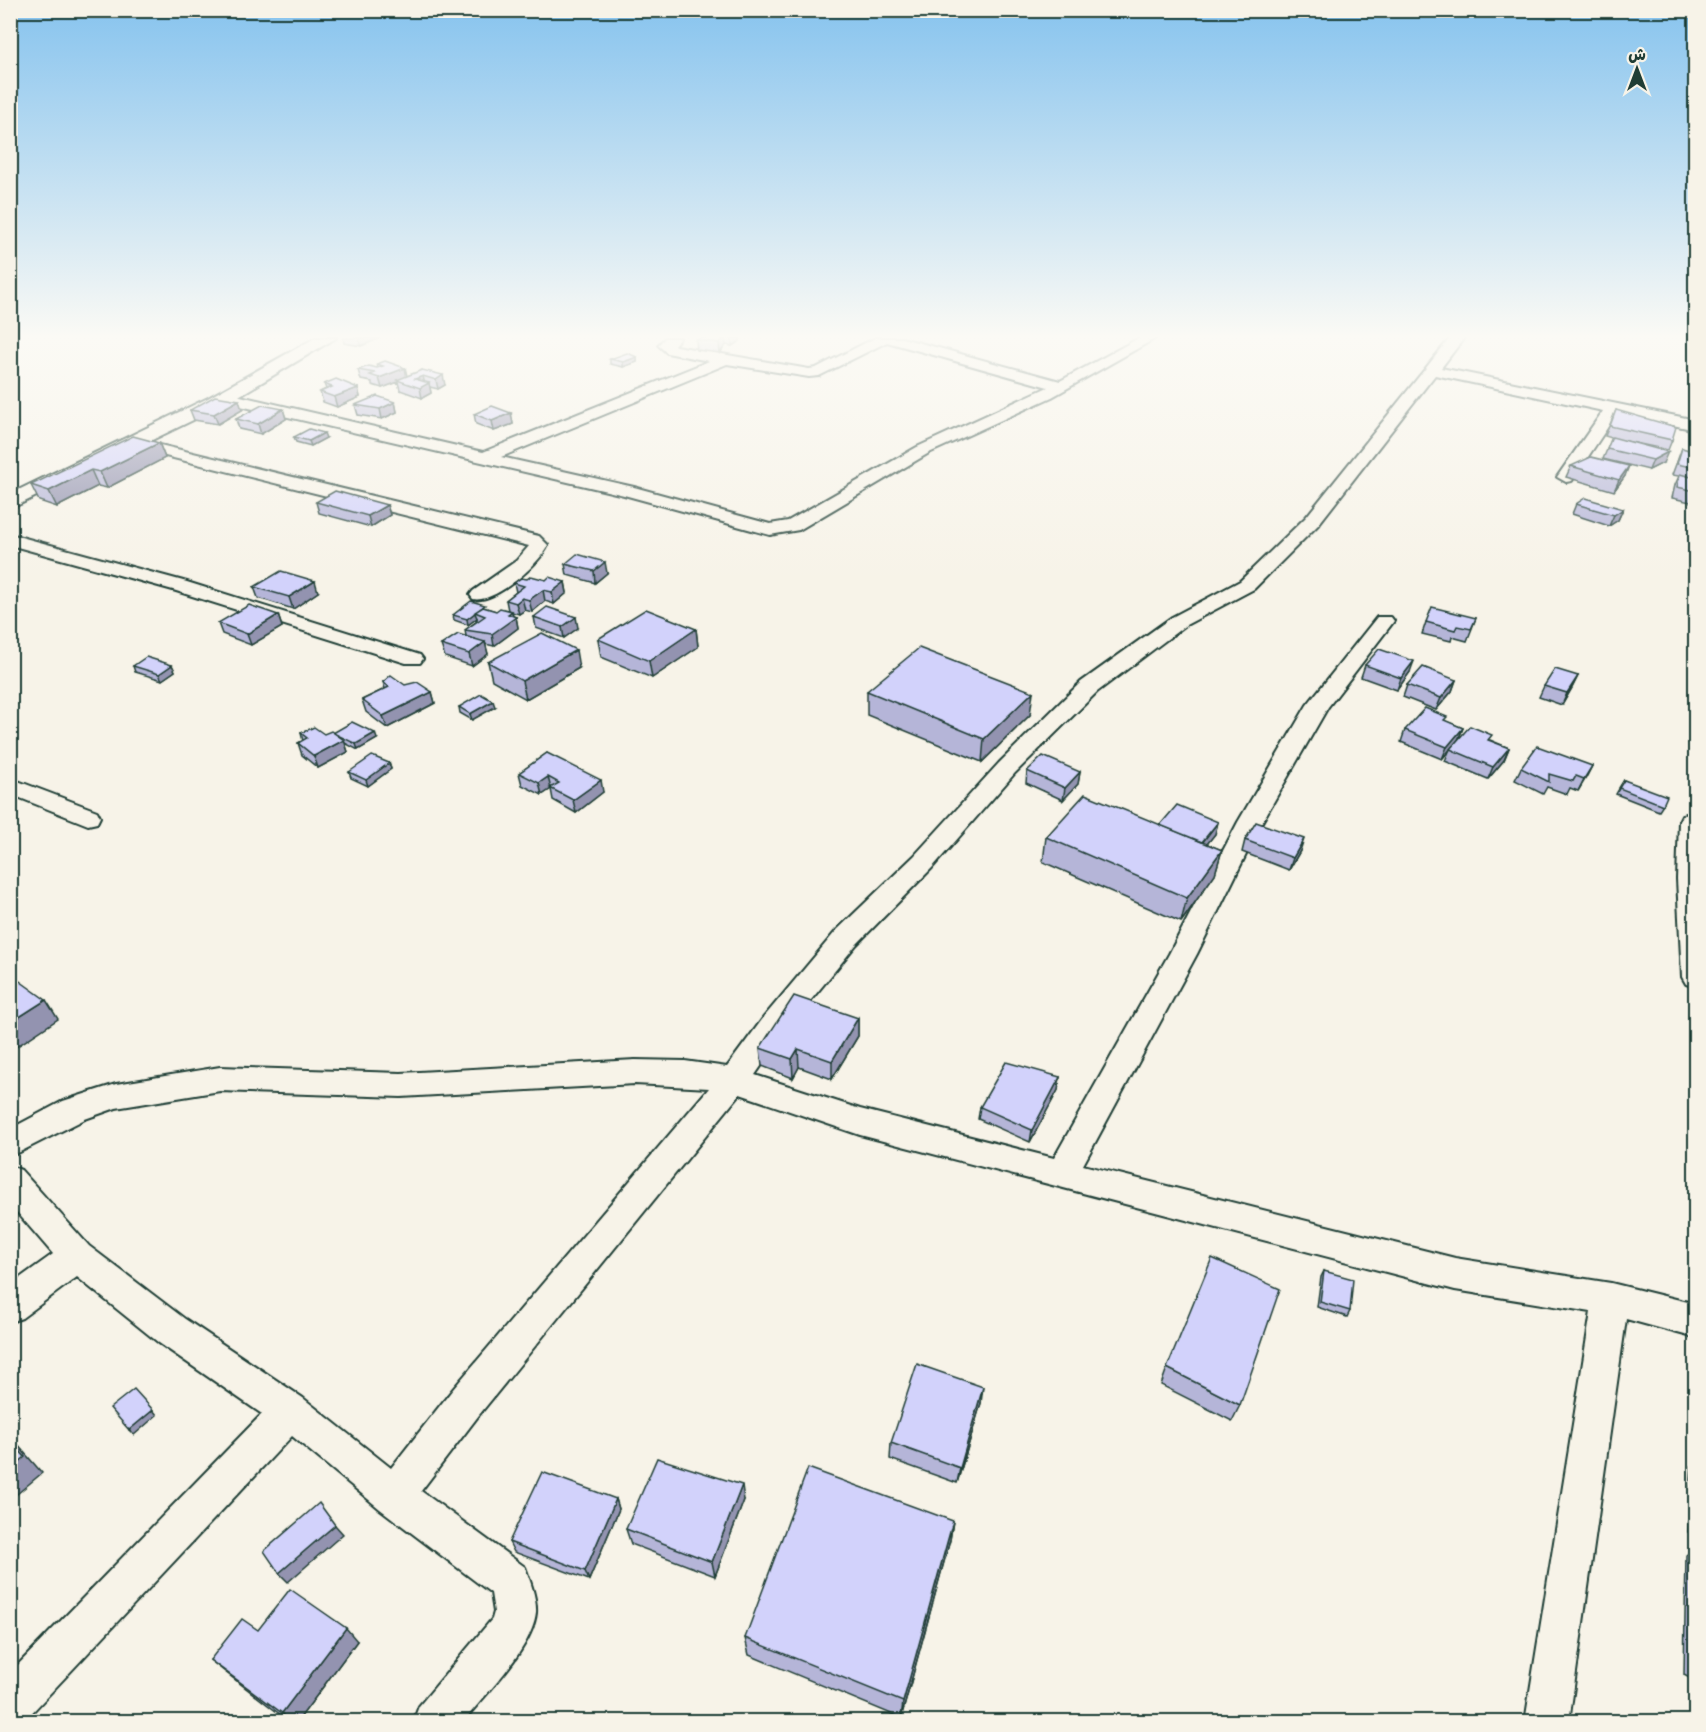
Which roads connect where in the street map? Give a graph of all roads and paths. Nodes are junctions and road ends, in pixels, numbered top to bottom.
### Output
1 (183, 419) edge
2 (313, 419) edge
3 (579, 419) edge
4 (990, 419) edge
5 (1392, 419) edge
6 (1606, 419) edge
7 (1665, 419) edge
8 (1695, 425) edge
9 (135, 444) junction
10 (483, 458) junction
11 (1566, 477) dead end
12 (10, 503) edge
13 (10, 538) edge
14 (480, 595) dead end
15 (1384, 621) dead end
16 (413, 659) dead end
17 (10, 785) edge
18 (88, 817) dead end
19 (1690, 821) dead end
20 (1695, 977) edge
21 (734, 1080) junction
22 (10, 1144) edge
23 (1062, 1174) junction
24 (10, 1180) edge
25 (77, 1257) junction
26 (1611, 1299) junction
27 (10, 1306) edge
28 (1695, 1321) edge
29 (290, 1411) junction
30 (394, 1495) junction
31 (10, 1705) edge
32 (435, 1722) edge
33 (1547, 1722) edge

1 - 9 street
2 - 10 street
3 - 10 street
4 - 10 street
5 - 21 street
6 - 11 street
7 - 8 street
9 - 12 street
9 - 14 street
13 - 16 street
15 - 23 street
17 - 18 street
19 - 20 street
21 - 22 street
21 - 23 street
21 - 30 street
23 - 26 street
24 - 25 street
25 - 27 street
25 - 29 street
26 - 28 street
26 - 33 street
29 - 30 street
29 - 31 street
30 - 32 street

